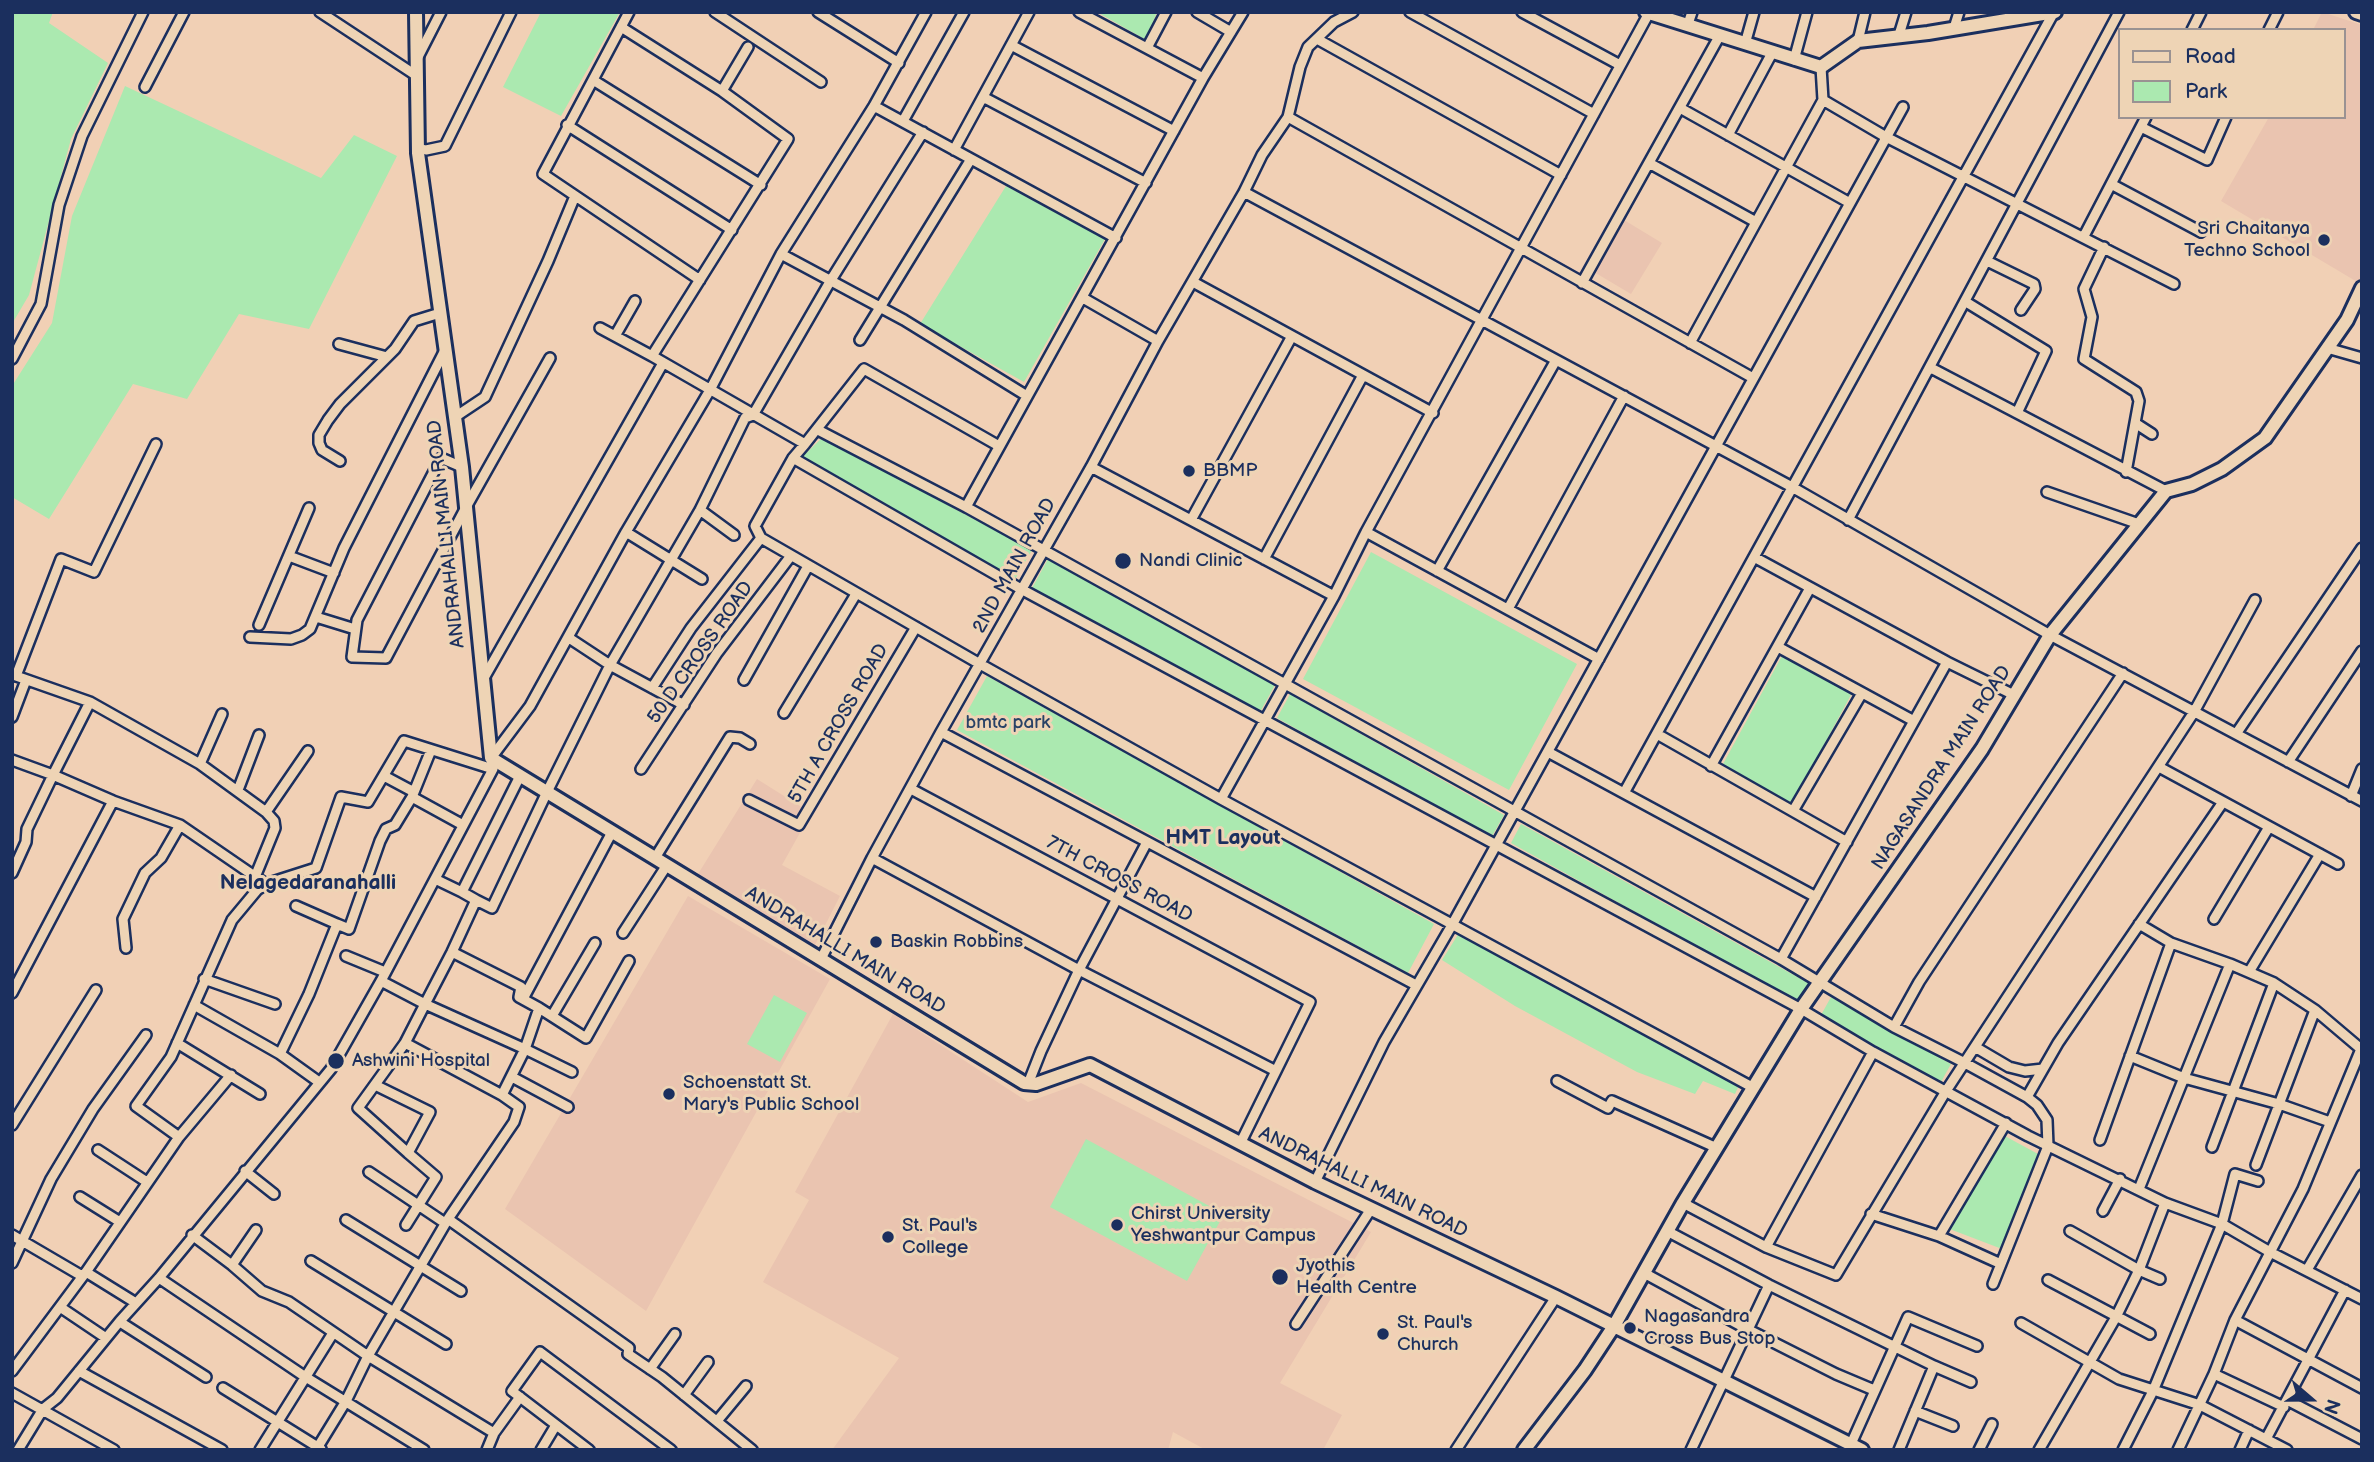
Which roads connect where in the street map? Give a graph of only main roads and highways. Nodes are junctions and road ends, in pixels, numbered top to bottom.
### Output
1 (415, 12) edge
2 (2054, 12) edge
3 (2356, 12) edge
4 (1647, 13) edge
5 (2362, 14) edge
6 (2012, 16) edge
7 (1690, 18) edge
8 (2361, 293) edge
9 (1614, 1326) junction
10 (1856, 1447) edge
11 (1524, 1450) edge

1 - 9 main road, ANDRAHALLI MAIN ROAD
2 - 6 main road
3 - 5 main road
4 - 7 main road
6 - 7 main road
8 - 9 main road, NAGASANDRA MAIN ROAD
9 - 10 main road, ANDRAHALLI MAIN ROAD
9 - 11 main road, NAGASANDRA MAIN ROAD

